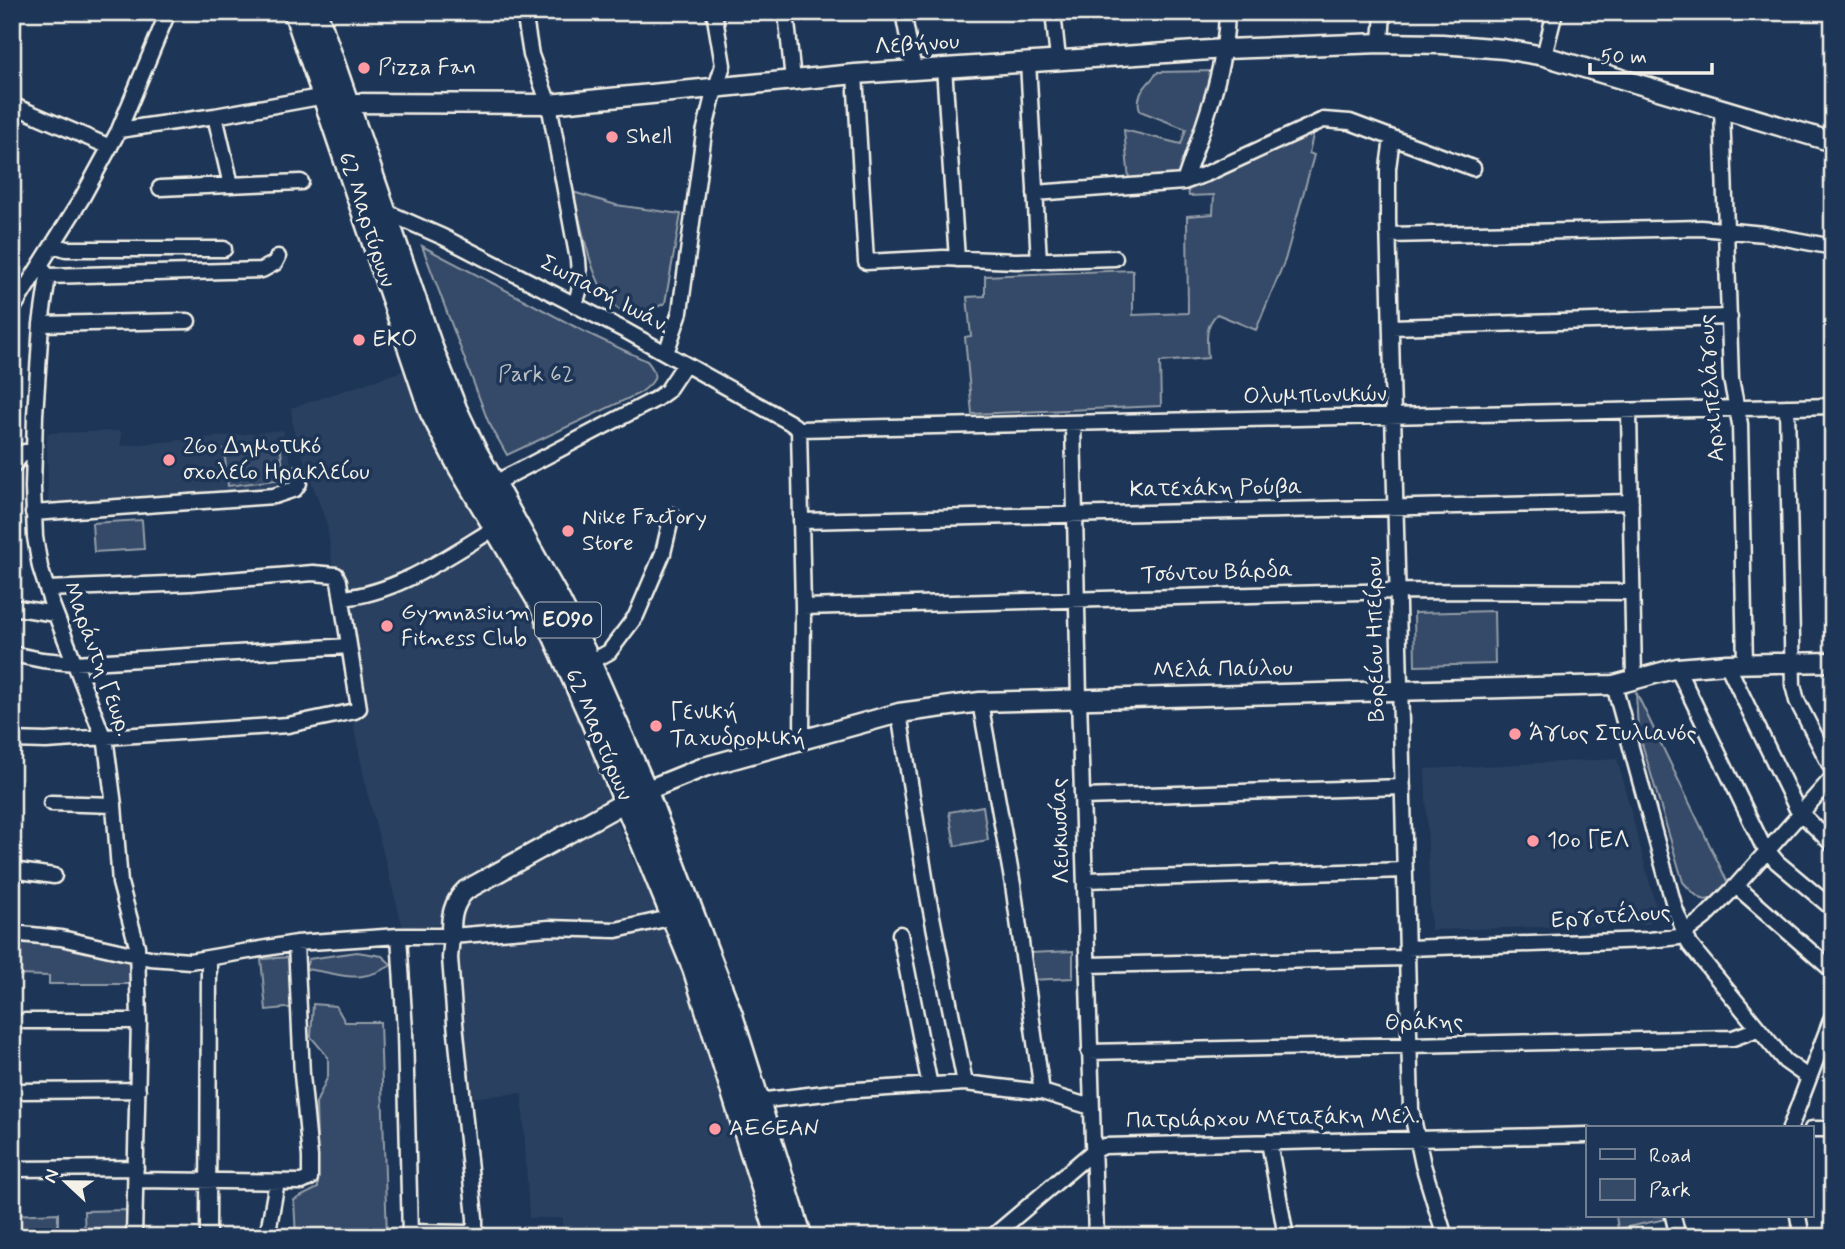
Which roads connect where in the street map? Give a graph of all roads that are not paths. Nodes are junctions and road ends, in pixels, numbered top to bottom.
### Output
1 (168, 12) edge
2 (296, 12) edge
3 (315, 12) edge
4 (524, 12) edge
5 (714, 12) edge
6 (786, 12) edge
7 (903, 12) edge
8 (1054, 12) edge
9 (1227, 12) edge
10 (1383, 12) edge
11 (1555, 12) edge
12 (1381, 43) junction
13 (1225, 49) junction
14 (1544, 56) junction
15 (1058, 59) junction
16 (1028, 62) junction
17 (944, 67) junction
18 (914, 70) junction
19 (855, 74) junction
20 (793, 80) junction
21 (715, 88) junction
22 (333, 101) junction
23 (549, 104) junction
24 (13, 108) edge
25 (1722, 109) junction
26 (215, 116) junction
27 (119, 130) junction
28 (1392, 138) junction
29 (1833, 142) edge
30 (110, 147) junction
31 (1474, 168) dead end
32 (301, 182) dead end
33 (1184, 182) junction
34 (231, 185) junction
35 (160, 188) dead end
36 (1035, 193) junction
37 (384, 211) junction
38 (1727, 230) junction
39 (1388, 235) junction
40 (54, 244) junction
41 (1833, 247) edge
42 (224, 249) dead end
43 (278, 257) dead end
44 (1115, 258) dead end
45 (957, 259) junction
46 (1039, 261) junction
47 (44, 271) junction
48 (575, 305) junction
49 (12, 310) edge
50 (1730, 317) junction
51 (188, 321) dead end
52 (41, 324) junction
53 (1391, 327) junction
54 (666, 353) junction
55 (685, 364) junction
56 (1833, 406) edge
57 (1787, 407) junction
58 (1737, 409) junction
59 (1629, 412) junction
60 (1393, 417) junction
61 (1073, 424) junction
62 (799, 429) junction
63 (33, 452) junction
64 (12, 467) edge
65 (299, 473) dead end
66 (493, 484) junction
67 (1631, 502) junction
68 (1396, 508) junction
69 (33, 513) junction
70 (672, 515) dead end
71 (1075, 515) junction
72 (802, 521) junction
73 (504, 523) junction
74 (47, 589) junction
75 (1398, 591) junction
76 (1633, 592) junction
77 (342, 598) junction
78 (1078, 600) junction
79 (12, 607) edge
80 (803, 607) junction
81 (55, 614) junction
82 (349, 646) junction
83 (12, 654) edge
84 (1833, 662) edge
85 (75, 663) junction
86 (589, 663) junction
87 (1727, 664) junction
88 (1745, 664) junction
89 (1792, 664) junction
90 (1677, 668) junction
91 (1634, 679) junction
92 (1614, 685) junction
93 (1400, 690) junction
94 (1079, 698) junction
95 (980, 702) junction
96 (900, 713) junction
97 (104, 736) junction
98 (802, 738) junction
99 (12, 740) edge
100 (1833, 771) edge
101 (1833, 777) edge
102 (1403, 787) junction
103 (636, 796) junction
104 (1083, 797) junction
105 (51, 803) dead end
106 (114, 804) junction
107 (1801, 814) junction
108 (1833, 845) edge
109 (1768, 852) junction
110 (12, 870) edge
111 (1405, 870) junction
112 (54, 876) dead end
113 (1085, 880) junction
114 (1736, 886) junction
115 (1833, 909) edge
116 (674, 917) junction
117 (12, 933) edge
118 (900, 934) dead end
119 (1684, 934) junction
120 (399, 936) junction
121 (452, 936) junction
122 (296, 943) junction
123 (1407, 953) junction
124 (138, 955) junction
125 (209, 959) junction
126 (1087, 965) junction
127 (1833, 971) edge
128 (1832, 1019) edge
129 (25, 1021) dead end
130 (139, 1021) junction
131 (1758, 1029) junction
132 (1410, 1046) junction
133 (1089, 1052) junction
134 (1809, 1078) junction
135 (965, 1083) junction
136 (930, 1086) junction
137 (138, 1090) junction
138 (19, 1091) dead end
139 (1042, 1092) junction
140 (758, 1101) junction
141 (1091, 1107) junction
142 (1791, 1126) edge
143 (1814, 1129) edge
144 (1833, 1129) edge
145 (1586, 1135) edge
146 (1417, 1140) junction
147 (1269, 1142) junction
148 (1092, 1152) junction
149 (12, 1169) edge
150 (136, 1174) junction
151 (207, 1182) junction
152 (277, 1182) junction
153 (1673, 1218) edge
154 (1798, 1218) edge
155 (410, 1234) edge
156 (134, 1237) edge
157 (208, 1237) edge
158 (268, 1237) edge
159 (779, 1237) edge
160 (800, 1237) edge
161 (992, 1237) edge
162 (1096, 1237) edge
163 (1286, 1237) edge
164 (1445, 1237) edge
165 (1678, 1237) edge
166 (1802, 1237) edge

1 - 27 street
2 - 22 main road, 62 Μαρτύρων / ΕΟ90
3 - 22 main road, 62 Μαρτύρων / ΕΟ90
4 - 23 street
5 - 21 street
6 - 20 street
7 - 18 street
8 - 15 street
9 - 13 street
10 - 12 street
11 - 14 street
12 - 13 street, Λεβήνου
12 - 14 street, Λεβήνου
13 - 15 street, Λεβήνου
13 - 33 street
14 - 25 street, Λεβήνου
15 - 16 street, Λεβήνου
16 - 17 street, Λεβήνου
16 - 36 street
17 - 18 street, Λεβήνου
17 - 45 street
18 - 19 street, Λεβήνου
19 - 20 street, Λεβήνου
19 - 45 street
20 - 21 street, Λεβήνου
21 - 23 street, Λεβήνου
21 - 54 street
22 - 23 street, Λεβήνου
22 - 26 street
22 - 37 main road, 62 Μαρτύρων / ΕΟ90
22 - 73 main road, 62 Μαρτύρων / ΕΟ90
23 - 48 street
24 - 30 street
25 - 29 street, Λεβήνου
25 - 38 street, Αρχιπελάγους
26 - 27 street
26 - 34 street
27 - 30 street
28 - 31 street
28 - 33 street
28 - 39 street, Βορείου Ηπείρου
30 - 40 street
32 - 34 street
33 - 36 street
34 - 35 street
36 - 46 street
37 - 48 street, Σωπασή Ιωάν.
37 - 66 main road, 62 Μαρτύρων / ΕΟ90
38 - 39 street
38 - 41 street
38 - 50 street, Αρχιπελάγους
39 - 53 street, Βορείου Ηπείρου
40 - 42 street
40 - 47 street
43 - 47 street
44 - 46 street
45 - 46 street
47 - 49 street
47 - 52 street, Μαράντη Γεωρ.
48 - 54 street, Σωπασή Ιωάν.
50 - 53 street
50 - 58 street, Αρχιπελάγους
51 - 52 street
52 - 63 street, Μαράντη Γεωρ.
53 - 60 street, Βορείου Ηπείρου
54 - 55 street, Σωπασή Ιωάν.
55 - 62 street, Σωπασή Ιωάν.
55 - 66 street
56 - 57 street, Ολυμπιονικών
57 - 58 street, Ολυμπιονικών
57 - 89 street
58 - 59 street, Ολυμπιονικών
58 - 88 street, Αρχιπελάγους
59 - 60 street, Ολυμπιονικών
59 - 67 street
60 - 61 street, Ολυμπιονικών
60 - 68 street, Βορείου Ηπείρου
61 - 62 street, Ολυμπιονικών
61 - 71 street, Λευκωσίας
62 - 72 street
63 - 64 street
63 - 69 street, Μαράντη Γεωρ.
65 - 69 street
66 - 73 main road, 62 Μαρτύρων / ΕΟ90
67 - 68 street, Κατεχάκη Ρούβα
67 - 76 street
68 - 71 street, Κατεχάκη Ρούβα
68 - 75 street, Βορείου Ηπείρου
69 - 74 street, Μαράντη Γεωρ.
70 - 86 street
71 - 72 street, Κατεχάκη Ρούβα
71 - 78 street, Λευκωσίας
72 - 80 street
73 - 77 street
73 - 86 main road, 62 Μαρτύρων / ΕΟ90
73 - 103 main road, 62 Μαρτύρων / ΕΟ90
74 - 77 street
74 - 81 street, Μαράντη Γεωρ.
75 - 76 street, Τσόντου Βάρδα
75 - 78 street, Τσόντου Βάρδα
75 - 93 street, Βορείου Ηπείρου
76 - 91 street
77 - 82 street
78 - 80 street, Τσόντου Βάρδα
78 - 94 street, Λευκωσίας
79 - 81 street
80 - 98 street
81 - 85 street, Μαράντη Γεωρ.
82 - 85 street
82 - 97 street
83 - 85 street
84 - 89 street, Μελά Παύλου
85 - 97 street, Μαράντη Γεωρ.
86 - 103 main road, 62 Μαρτύρων / ΕΟ90
87 - 88 street, Μελά Παύλου
87 - 90 street, Μελά Παύλου
87 - 107 street
88 - 89 street, Μελά Παύλου
89 - 100 street
90 - 91 street, Μελά Παύλου
90 - 109 street
91 - 92 street, Μελά Παύλου
92 - 93 street, Μελά Παύλου
92 - 119 street
93 - 94 street, Μελά Παύλου
93 - 102 street, Βορείου Ηπείρου
94 - 95 street, Μελά Παύλου
94 - 104 street, Λευκωσίας
95 - 96 street, Μελά Παύλου
95 - 139 street
96 - 98 street, Μελά Παύλου
96 - 135 street
97 - 99 street
97 - 106 street, Μαράντη Γεωρ.
98 - 103 street, Μελά Παύλου
101 - 107 street, Εργοτέλους
102 - 104 street
102 - 111 street, Βορείου Ηπείρου
103 - 116 main road, 62 Μαρτύρων / ΕΟ90
103 - 121 street, Μελά Παύλου
103 - 140 main road, 62 Μαρτύρων / ΕΟ90
104 - 113 street, Λευκωσίας
105 - 106 street
106 - 124 street, Μαράντη Γεωρ.
107 - 108 street
107 - 109 street, Εργοτέλους
109 - 114 street, Εργοτέλους
109 - 115 street
110 - 112 street
111 - 113 street
111 - 123 street, Βορείου Ηπείρου
113 - 126 street, Λευκωσίας
114 - 119 street, Εργοτέλους
114 - 127 street
116 - 121 street
116 - 159 main road, 62 Μαρτύρων / ΕΟ90
117 - 124 street
118 - 136 street
119 - 123 street, Εργοτέλους
119 - 131 street
120 - 121 street
120 - 122 street
120 - 155 street
121 - 155 street
122 - 125 street
122 - 152 street
123 - 126 street, Εργοτέλους
123 - 132 street, Βορείου Ηπείρου
124 - 125 street
124 - 130 street, Μαράντη Γεωρ.
125 - 151 street
126 - 133 street, Λευκωσίας
128 - 134 street
129 - 130 street
130 - 137 street, Μαράντη Γεωρ.
131 - 132 street, Θράκης
131 - 134 street
132 - 133 street, Θράκης
132 - 146 street, Βορείου Ηπείρου
133 - 141 street, Λευκωσίας
134 - 142 street
135 - 136 street
135 - 139 street
136 - 140 street
137 - 138 street
137 - 150 street, Μαράντη Γεωρ.
139 - 141 street
140 - 160 main road, 62 Μαρτύρων / ΕΟ90
141 - 148 street, Λευκωσίας
143 - 144 street
145 - 146 street, Πατριάρχου Μεταξάκη Μελ.
146 - 147 street, Πατριάρχου Μεταξάκη Μελ.
146 - 164 street, Βορείου Ηπείρου
147 - 148 street, Πατριάρχου Μεταξάκη Μελ.
147 - 163 street
148 - 161 street, Πατριάρχου Μεταξάκη Μελ.
148 - 162 street, Λευκωσίας
149 - 150 street
150 - 151 street
150 - 156 street, Μαράντη Γεωρ.
151 - 152 street
151 - 157 street
152 - 158 street
153 - 165 street
154 - 166 street

